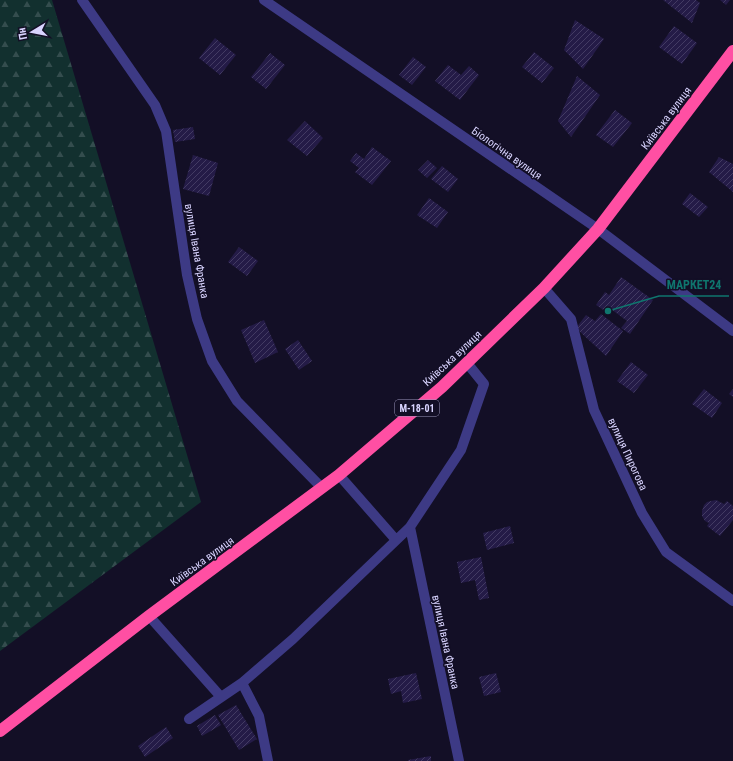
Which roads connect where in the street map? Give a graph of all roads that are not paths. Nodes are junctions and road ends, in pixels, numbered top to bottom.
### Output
1 (82, 0) edge
2 (264, 0) edge
3 (733, 52) edge
4 (598, 229) junction
5 (544, 288) junction
6 (733, 332) edge
7 (467, 363) junction
8 (339, 475) junction
9 (322, 488) junction
10 (410, 527) junction
11 (396, 540) junction
12 (733, 601) edge
13 (149, 616) junction
14 (242, 683) junction
15 (221, 697) junction
16 (189, 719) dead end
17 (0, 731) edge
18 (268, 761) edge
19 (459, 761) edge

1 - 9 street, вулиця Івана Франка
2 - 4 street, Біологічна вулиця
3 - 4 highway, Київська вулиця / М-18-01
4 - 5 highway, Київська вулиця / М-18-01
4 - 6 street, Біологічна вулиця
5 - 7 highway, Київська вулиця / М-18-01
5 - 12 street, вулиця Пирогова
7 - 8 highway, Київська вулиця / М-18-01
7 - 10 street
8 - 9 highway, Київська вулиця / М-18-01
8 - 11 street
9 - 13 highway, Київська вулиця / М-18-01
10 - 11 street
10 - 19 street, вулиця Івана Франка
11 - 14 street
13 - 15 street
13 - 17 highway, Київська вулиця / М-18-01
14 - 15 street
14 - 18 street
15 - 16 street

